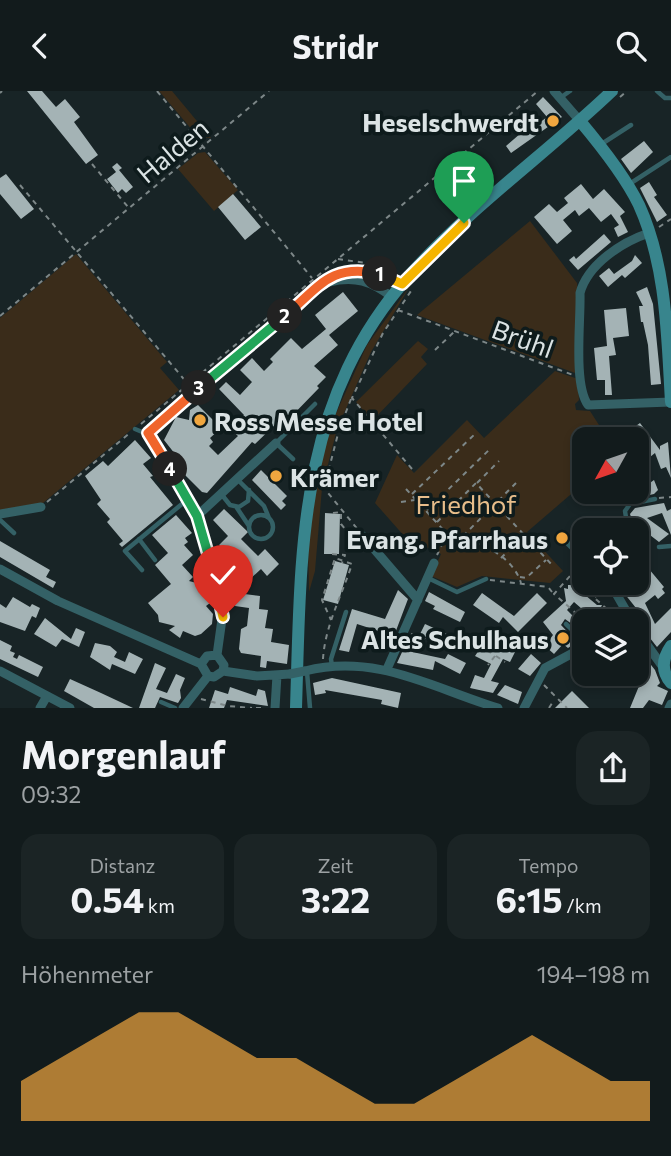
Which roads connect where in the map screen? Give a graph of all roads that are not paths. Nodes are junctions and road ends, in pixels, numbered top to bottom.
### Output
1 (570, 91) edge
2 (612, 91) edge
3 (660, 92) edge
4 (557, 94) edge
5 (671, 98) edge
6 (580, 121) junction
7 (631, 125) dead end
8 (599, 146) junction
9 (671, 157) edge
10 (627, 186) junction
11 (649, 233) junction
12 (324, 283) junction
13 (408, 286) junction
14 (392, 297) junction
15 (670, 382) edge
16 (671, 402) edge
17 (315, 404) dead end
18 (135, 429) road end
19 (148, 433) junction
20 (276, 443) junction
21 (293, 459) dead end
22 (238, 480) junction
23 (248, 490) junction
24 (222, 495) junction
25 (189, 499) junction
26 (655, 499) road end
27 (41, 507) road end
28 (236, 507) junction
29 (0, 514) edge
30 (197, 516) junction
31 (269, 518) junction
32 (626, 518) edge
33 (0, 520) edge
34 (250, 526) junction
35 (14, 533) dead end
36 (359, 539) road end
37 (139, 540) junction
38 (568, 541) dead end
39 (572, 545) edge
40 (671, 546) edge
41 (659, 547) dead end
42 (155, 560) dead end
43 (434, 563) road end
44 (0, 569) edge
45 (142, 570) dead end
46 (428, 577) junction
47 (486, 579) road end
48 (418, 600) junction
49 (346, 612) dead end
50 (566, 624) dead end
51 (572, 630) edge
52 (572, 653) edge
53 (217, 655) junction
54 (663, 655) edge
55 (201, 664) junction
56 (328, 667) junction
57 (387, 669) junction
58 (0, 671) edge
59 (223, 671) junction
60 (306, 671) junction
61 (277, 675) junction
62 (208, 676) junction
63 (671, 683) edge
64 (47, 696) junction
65 (161, 702) dead end
66 (40, 708) edge
67 (70, 708) edge
68 (175, 708) edge
69 (183, 708) edge
70 (275, 708) edge
71 (296, 708) edge
72 (310, 708) edge
73 (498, 708) edge
74 (524, 708) edge

1 - 4 lane
2 - 6 main road
3 - 5 lane
4 - 6 street
6 - 8 main road
6 - 13 main road
7 - 8 lane
8 - 10 main road
9 - 10 lane
10 - 11 main road
11 - 15 main road
11 - 16 street
12 - 13 street
12 - 14 street
12 - 19 street
13 - 14 main road
14 - 71 main road
15 - 16 main road
17 - 20 lane
18 - 19 lane
19 - 25 street
20 - 21 lane
20 - 22 street
22 - 23 lane
22 - 24 street
23 - 28 lane
23 - 31 lane
24 - 28 lane
24 - 30 street
25 - 30 street
25 - 37 lane
26 - 32 lane
27 - 29 street
28 - 34 lane
30 - 53 street
31 - 34 lane
31 - 34 lane
33 - 35 lane
36 - 48 street
37 - 42 lane
37 - 45 lane
38 - 39 street
40 - 41 lane
43 - 46 street
44 - 55 street
46 - 47 lane
46 - 48 street
48 - 57 street
49 - 56 lane
50 - 51 lane
52 - 74 street
53 - 55 street
53 - 59 street
54 - 63 main road
55 - 62 street
56 - 57 street
56 - 60 street
57 - 73 street
58 - 64 street
59 - 61 street
59 - 62 street
60 - 61 street, bridge
60 - 72 lane
61 - 70 street
62 - 69 street
64 - 66 street
64 - 67 street
65 - 68 lane

